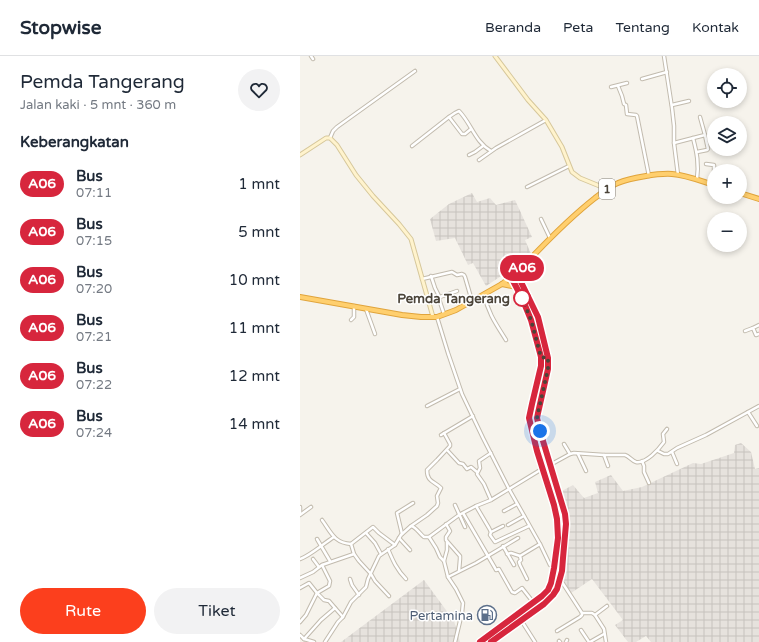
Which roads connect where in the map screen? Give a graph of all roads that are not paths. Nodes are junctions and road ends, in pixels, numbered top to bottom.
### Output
1 (311, 56) edge
2 (495, 56) edge
3 (664, 56) edge
4 (313, 59) dead end
5 (415, 71) dead end
6 (667, 72) junction
7 (642, 79) dead end
8 (628, 83) dead end
9 (618, 86) junction
10 (611, 87) dead end
11 (689, 101) dead end
12 (672, 105) junction
13 (449, 117) junction
14 (700, 117) dead end
15 (546, 120) junction
16 (471, 129) junction
17 (705, 135) junction
18 (330, 138) junction
19 (693, 138) junction
20 (674, 143) junction
21 (412, 146) dead end
22 (483, 146) junction
23 (491, 151) junction
24 (697, 152) junction
25 (300, 155) edge
26 (469, 155) dead end
27 (479, 160) dead end
28 (569, 166) junction
29 (678, 175) junction
30 (649, 176) junction
31 (697, 179) junction
32 (707, 182) edge
33 (527, 188) dead end
34 (607, 190) junction
35 (747, 195) edge
36 (759, 199) edge
37 (541, 219) dead end
38 (550, 238) junction
39 (526, 265) junction
40 (517, 273) junction
41 (431, 276) junction
42 (511, 277) junction
43 (422, 279) junction
44 (521, 282) junction
45 (502, 284) junction
46 (516, 287) junction
47 (457, 291) dead end
48 (484, 294) junction
49 (300, 297) edge
50 (440, 297) junction
51 (472, 301) junction
52 (354, 306) junction
53 (366, 309) junction
54 (444, 315) junction
55 (435, 317) junction
56 (351, 320) dead end
57 (759, 325) edge
58 (753, 328) junction
59 (745, 331) dead end
60 (375, 334) dead end
61 (759, 334) edge
62 (506, 340) dead end
63 (541, 357) junction
64 (548, 358) junction
65 (460, 389) junction
66 (428, 406) dead end
67 (759, 406) edge
68 (748, 412) junction
69 (473, 416) junction
70 (757, 426) dead end
71 (667, 429) dead end
72 (564, 444) dead end
73 (447, 450) junction
74 (658, 451) junction
75 (672, 452) junction
76 (491, 453) junction
77 (577, 453) junction
78 (570, 454) junction
79 (604, 455) junction
80 (642, 461) junction
81 (677, 464) dead end
82 (550, 465) junction
83 (608, 466) dead end
84 (542, 469) junction
85 (586, 471) dead end
86 (477, 472) junction
87 (649, 483) dead end
88 (509, 489) junction
89 (491, 500) junction
90 (413, 503) dead end
91 (517, 504) junction
92 (455, 505) dead end
93 (476, 506) junction
94 (311, 507) dead end
95 (300, 508) edge
96 (504, 511) dead end
97 (463, 513) junction
98 (300, 514) edge
99 (459, 515) junction
100 (524, 516) junction
101 (322, 520) dead end
102 (446, 524) junction
103 (508, 524) dead end
104 (411, 526) junction
105 (503, 526) dead end
106 (529, 526) junction
107 (465, 527) dead end
108 (491, 532) junction
109 (366, 533) junction
110 (402, 534) junction
111 (334, 536) junction
112 (429, 537) junction
113 (399, 538) junction
114 (518, 538) dead end
115 (317, 539) dead end
116 (447, 542) junction
117 (351, 544) junction
118 (540, 544) junction
119 (321, 545) junction
120 (395, 545) junction
121 (503, 546) junction
122 (388, 549) junction
123 (410, 550) dead end
124 (354, 554) junction
125 (381, 554) junction
126 (507, 554) junction
127 (488, 556) junction
128 (520, 556) junction
129 (300, 559) edge
130 (313, 559) dead end
131 (444, 561) junction
132 (330, 562) junction
133 (322, 565) junction
134 (514, 565) dead end
135 (319, 567) junction
136 (554, 568) junction
137 (459, 572) junction
138 (370, 574) junction
139 (448, 577) junction
140 (300, 578) edge
141 (350, 579) dead end
142 (406, 579) dead end
143 (527, 579) dead end
144 (560, 579) junction
145 (300, 588) edge
146 (317, 593) junction
147 (359, 595) junction
148 (389, 596) dead end
149 (533, 602) junction
150 (607, 606) dead end
151 (335, 608) junction
152 (582, 613) junction
153 (595, 615) junction
154 (343, 617) junction
155 (521, 620) junction
156 (300, 622) edge
157 (581, 630) dead end
158 (557, 631) dead end
159 (604, 634) junction
160 (300, 635) edge
161 (304, 639) junction
162 (314, 642) edge
163 (325, 642) edge
164 (456, 642) edge
165 (480, 642) edge
166 (491, 642) edge
167 (535, 642) edge
168 (590, 642) edge
169 (606, 642) edge

1 - 4 street
2 - 15 main road
3 - 6 street
5 - 18 street
6 - 7 street
6 - 12 street
8 - 9 street
9 - 10 street
9 - 30 street
11 - 12 street
12 - 20 street
13 - 16 street
13 - 16 street
13 - 21 street
14 - 17 street
15 - 23 street
15 - 28 main road
16 - 22 street
17 - 19 street
17 - 24 street
18 - 25 main road
18 - 43 main road
19 - 20 street
19 - 24 street
20 - 29 street
22 - 23 street
22 - 26 street
23 - 27 street
24 - 31 street
28 - 33 street
28 - 34 main road
29 - 30 highway, 1
29 - 31 highway, 1
30 - 34 highway, 1
31 - 32 highway, 1
34 - 38 highway, 1
35 - 36 highway
37 - 38 street
38 - 39 highway, 1
39 - 40 highway, 1
39 - 44 highway
40 - 42 highway, 1
40 - 44 main road
41 - 43 street
41 - 50 street
41 - 51 street
42 - 45 highway, 1
42 - 46 main road
43 - 55 main road
44 - 64 main road
45 - 46 highway
45 - 48 highway, 1
46 - 63 main road
47 - 50 street
48 - 51 highway, 1
48 - 62 street
49 - 52 highway, 1
50 - 54 street
51 - 54 highway, 1
52 - 53 highway, 1
52 - 56 street
53 - 55 highway, 1
53 - 60 street
54 - 55 highway, 1
55 - 65 street
57 - 58 street
58 - 59 street
58 - 61 street
63 - 64 main road
63 - 84 main road
64 - 82 main road
65 - 66 street
65 - 69 street
67 - 68 street
68 - 70 street
68 - 75 street
69 - 73 street
69 - 76 street
71 - 74 street
72 - 78 street
73 - 86 street
73 - 104 street
74 - 75 street
74 - 80 street
75 - 81 street
76 - 86 street
76 - 88 street
77 - 78 street
77 - 79 street
77 - 85 street
78 - 82 street
79 - 80 street
79 - 83 street
80 - 87 street
82 - 144 main road
84 - 88 street
84 - 136 main road
86 - 89 street
88 - 89 street
88 - 91 street
89 - 93 street
90 - 110 street
91 - 96 street
91 - 100 street
92 - 99 street
93 - 97 street
93 - 108 street
94 - 98 street
95 - 98 street
97 - 99 street
97 - 127 street
99 - 102 street
99 - 107 street
100 - 103 street
100 - 106 street
101 - 111 street
102 - 112 street
102 - 116 street
104 - 110 street
104 - 112 street
105 - 108 street
106 - 108 street
106 - 118 street
109 - 117 street
109 - 120 street
109 - 125 street
110 - 113 street
111 - 117 street
111 - 119 street
112 - 131 street
113 - 120 street
113 - 123 street
114 - 121 street
115 - 119 street
116 - 131 street
116 - 137 street
117 - 124 street
118 - 128 street
118 - 136 street
119 - 129 street
119 - 132 street
120 - 122 street
121 - 126 street
121 - 127 street
122 - 125 street
122 - 142 street
124 - 132 street
124 - 138 street
125 - 138 street
126 - 128 street
126 - 134 street
127 - 137 street
127 - 149 street
128 - 143 street
130 - 135 street
131 - 139 street
132 - 133 street
133 - 135 street
133 - 146 street
135 - 140 street
136 - 149 main road
137 - 139 street
138 - 147 street
138 - 148 street
139 - 164 street
141 - 147 street
144 - 152 street
144 - 155 main road
145 - 146 street
146 - 151 street
146 - 156 street
147 - 154 street
149 - 165 main road
150 - 153 street
151 - 154 street
151 - 161 street
152 - 153 street
152 - 158 street
153 - 159 street
154 - 163 street
155 - 166 main road
155 - 167 street
157 - 168 street
159 - 168 street
159 - 169 street
160 - 161 street
161 - 162 street

